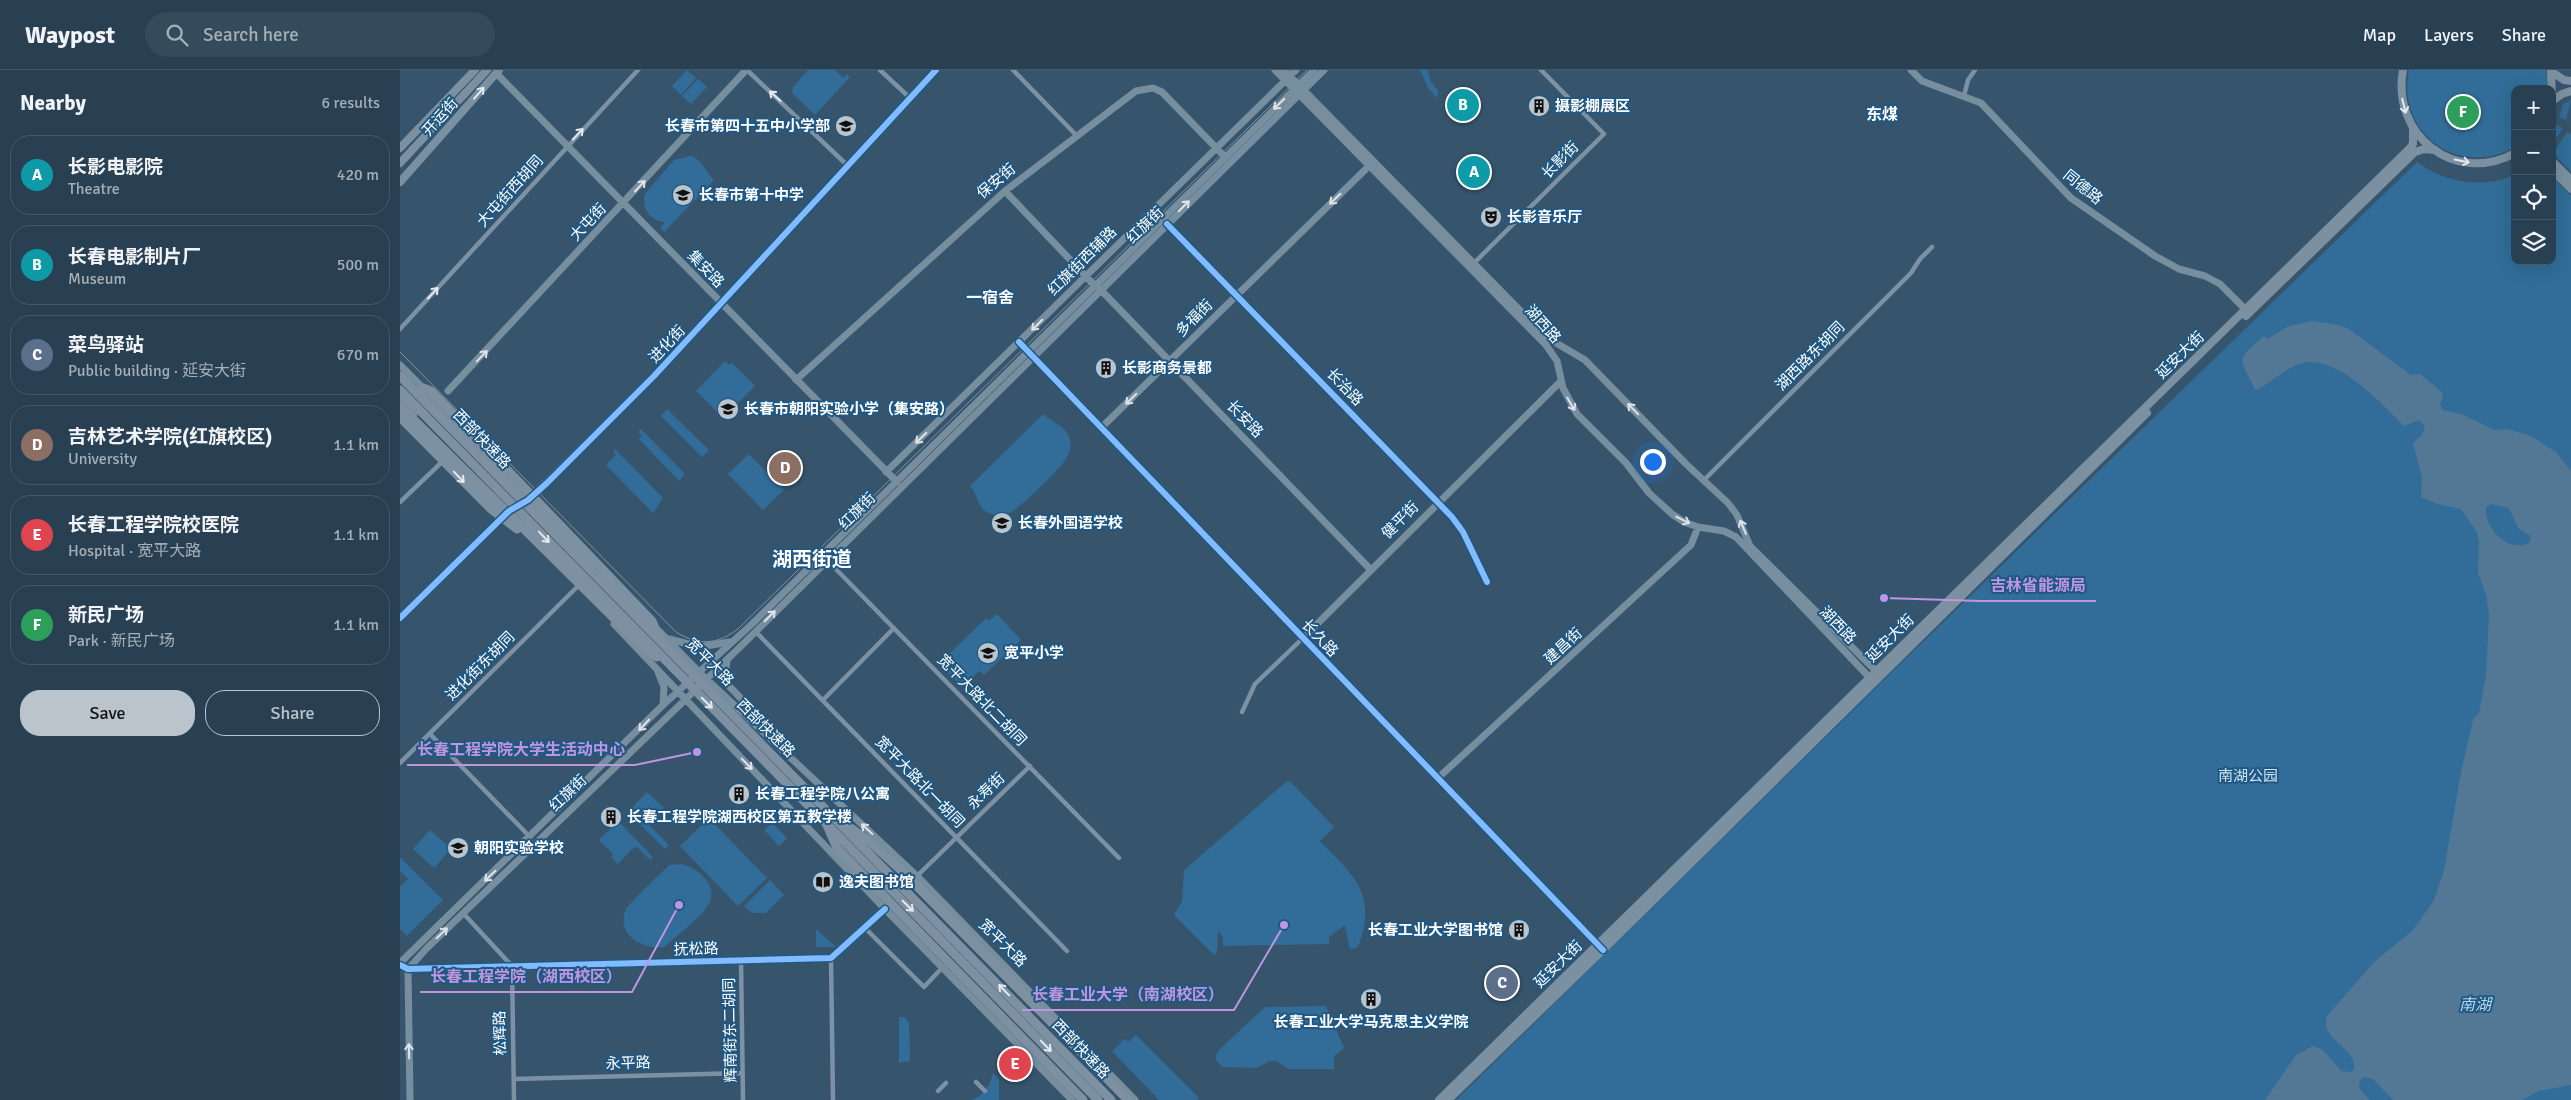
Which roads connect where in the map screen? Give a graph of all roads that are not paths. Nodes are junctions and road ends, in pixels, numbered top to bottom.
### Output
1 (475, 70) edge
2 (487, 70) edge
3 (638, 70) edge
4 (746, 70) edge
5 (880, 70) edge
6 (936, 70) edge
7 (1013, 70) edge
8 (1275, 70) edge
9 (1284, 70) edge
10 (1296, 70) edge
11 (1314, 70) edge
12 (1324, 70) edge
13 (1541, 70) edge
14 (1911, 70) edge
15 (1975, 70) edge
16 (2403, 70) edge
17 (2551, 71) edge
18 (498, 72) edge
19 (1288, 78) junction
20 (2571, 81) edge
21 (2551, 85) edge
22 (1299, 89) junction
23 (2571, 91) edge
24 (1964, 96) junction
25 (910, 98) junction
26 (2556, 98) edge
27 (2413, 128) junction
28 (1077, 136) junction
29 (568, 146) junction
30 (400, 148) edge
31 (1217, 148) junction
32 (2435, 150) junction
33 (2511, 155) edge
34 (1224, 156) junction
35 (400, 163) edge
36 (1370, 165) junction
37 (2556, 165) edge
38 (848, 166) junction
39 (2556, 174) edge
40 (2571, 180) edge
41 (400, 182) edge
42 (2571, 188) edge
43 (1005, 191) junction
44 (624, 203) junction
45 (1167, 224) junction
46 (1932, 247) dead end
47 (1472, 265) junction
48 (1086, 277) junction
49 (1097, 288) junction
50 (1236, 295) junction
51 (721, 304) junction
52 (2247, 312) junction
53 (400, 329) edge
54 (1020, 342) junction
55 (1030, 355) junction
56 (1170, 361) junction
57 (400, 365) edge
58 (400, 376) edge
59 (796, 380) junction
60 (1561, 381) junction
61 (423, 388) junction
62 (400, 390) edge
63 (448, 391) dead end
64 (400, 400) edge
65 (400, 406) edge
66 (400, 412) edge
67 (400, 417) edge
68 (1102, 427) junction
69 (451, 453) junction
70 (886, 472) junction
71 (1703, 481) junction
72 (897, 482) junction
73 (528, 500) junction
74 (400, 502) edge
75 (1438, 502) junction
76 (509, 511) junction
77 (1698, 527) junction
78 (536, 542) junction
79 (827, 560) junction
80 (1370, 569) junction
81 (1486, 582) dead end
82 (577, 587) junction
83 (400, 618) edge
84 (894, 628) junction
85 (755, 631) junction
86 (1302, 638) junction
87 (664, 640) junction
88 (734, 640) junction
89 (727, 659) junction
90 (655, 665) junction
91 (672, 666) junction
92 (699, 672) junction
93 (1874, 676) junction
94 (706, 679) junction
95 (678, 691) junction
96 (685, 698) junction
97 (823, 700) junction
98 (663, 705) junction
99 (1242, 712) dead end
100 (430, 734) junction
101 (793, 760) junction
102 (400, 763) edge
103 (1030, 766) junction
104 (1438, 778) junction
105 (833, 815) junction
106 (826, 823) junction
107 (530, 837) junction
108 (957, 837) junction
109 (1119, 858) dead end
110 (918, 876) junction
111 (885, 909) junction
112 (463, 913) junction
113 (865, 928) junction
114 (1601, 947) junction
115 (1067, 950) dead end
116 (831, 958) junction
117 (742, 959) junction
118 (400, 964) edge
119 (512, 966) junction
120 (408, 968) junction
121 (939, 971) dead end
122 (743, 1072) junction
123 (514, 1079) junction
124 (976, 1082) dead end
125 (946, 1083) dead end
126 (938, 1091) dead end
127 (985, 1091) dead end
128 (410, 1100) edge
129 (514, 1100) edge
130 (743, 1100) edge
131 (834, 1100) edge
132 (1072, 1100) edge
133 (1083, 1100) edge
134 (1098, 1100) edge
135 (1111, 1100) edge
136 (1128, 1100) edge
137 (1135, 1100) edge
138 (1439, 1100) edge
139 (1448, 1100) edge

1 - 30 main road, 开运街
2 - 35 main road, 开运街
29 -> 3 street, 大屯街西胡同
38 -> 4 street
44 -> 4 street, 大屯街
5 - 25 street
6 - 25 street, 进化街
7 - 28 street
8 - 19 street, 湖西路
9 - 19 street, 湖西路
10 - 19 street, 红旗街西辅路
11 - 22 street, 红旗街
12 - 22 street, 红旗街
13 - 47 street, 长影街
14 - 24 street, 同德路
15 - 24 street
16 -> 27 main road
17 - 20 main road
17 - 21 main road
18 - 29 street, 集安路
41 -> 18 main road, 开运街
19 - 22 street, 湖西路
19 - 31 street, 红旗街西辅路
22 -> 34 street, 红旗街
22 - 36 street, 湖西路
45 -> 22 street, 红旗街
22 - 47 street, 湖西路
23 - 26 main road
24 - 52 street, 同德路
25 - 38 street, 进化街
27 - 32 main road
27 - 52 main road, 延安大街
28 - 31 street, 保安街
28 - 43 street, 保安街
29 - 44 street, 集安路
53 -> 29 street, 大屯街西胡同
31 - 34 street, 保安街
31 - 48 street, 红旗街西辅路
32 -> 33 main road
32 - 52 main road, 延安大街
34 - 49 street, 红旗街
36 - 47 street, 湖西路
36 -> 50 street, 多福街
37 - 40 main road
38 - 51 street, 进化街
39 - 42 main road
43 - 48 street, 长安路
43 - 59 street, 保安街
44 - 51 street, 集安路
63 -> 44 street, 大屯街
45 - 49 street, 红旗街
45 - 50 street, 长治路
46 - 71 street, 湖西路东胡同
47 - 60 street, 湖西路
71 -> 47 street, 湖西路
48 - 49 street, 长安路
48 -> 54 street, 红旗街西辅路
49 - 55 street, 红旗街
49 - 56 street, 长安路
50 - 56 street, 多福街
50 - 75 street, 长治路
51 - 59 street, 集安路
51 - 73 street, 进化街
52 - 93 main road, 延安大街
54 - 55 street, 长久路
54 -> 70 street, 红旗街西辅路
55 - 68 street, 长久路
55 - 72 street, 红旗街
55 - 79 street, 红旗街
56 -> 68 street, 多福街
56 - 80 street, 长安路
57 - 61 street, 宽平大路
58 - 87 highway, 西部快速路, bridge
59 - 70 street, 集安路
60 - 75 street, 健平街
60 -> 77 street, 湖西路
61 - 73 street, 宽平大路
61 - 87 highway, bridge
62 -> 91 highway, 西部快速路, bridge
64 - 69 street
65 - 78 highway, bridge
66 - 69 street
67 -> 78 highway, bridge
68 - 86 street, 长久路
69 - 74 street
69 - 76 street
70 - 72 street, 集安路
93 -> 71 street, 湖西路
72 - 88 street, 红旗街
73 - 76 street, 进化街
73 - 87 street, 宽平大路
75 - 80 street, 健平街
75 - 81 street, 长治路
76 - 82 street
76 - 83 street, 进化街
77 - 93 street, 湖西路
77 - 104 street, 建昌街
78 - 91 highway, bridge
79 - 84 street, 宽平大路北二胡同
85 -> 79 street, 红旗街
80 - 86 street, 健平街
82 - 90 street
82 - 100 street, 进化街东胡同
84 - 97 street
84 - 103 street, 宽平大路北二胡同
85 - 89 street, 红旗街
85 - 97 street, 宽平大路北一胡同
86 - 99 street
86 - 104 street, 长久路
87 - 88 street
87 - 92 street, 宽平大路
87 - 105 highway, 西部快速路, bridge
88 - 92 street, 红旗街
89 - 94 street, 红旗街
89 - 101 street
90 - 95 street
90 - 98 street
91 -> 106 highway, 西部快速路, bridge
92 - 94 street, 宽平大路
92 - 95 street, 红旗街
93 - 114 main road, 延安大街
94 - 96 street, 红旗街
94 - 101 street, 宽平大路
95 - 96 street
95 - 98 street, 红旗街
96 -> 111 street
96 - 112 street, 红旗街
97 - 108 street, 宽平大路北一胡同
98 -> 107 street, 红旗街
100 - 102 street, 进化街东胡同
100 - 107 street
110 -> 101 street, 宽平大路
103 - 108 street, 永寿街
103 - 109 street, 宽平大路北二胡同
104 - 114 street, 长久路
135 -> 105 highway, 西部快速路, bridge
105 - 136 highway
106 - 133 highway
106 -> 134 highway, 西部快速路, bridge
107 -> 118 street, 红旗街
108 - 110 street, 永寿街
108 - 115 street, 宽平大路北一胡同
110 - 137 street, 宽平大路
111 - 113 street
111 - 132 street
112 - 119 street
120 -> 112 street, 红旗街
113 - 116 street
113 - 121 street
114 - 138 main road, 延安大街
114 - 139 main road, 延安大街
116 - 117 street, 抚松路
116 - 131 street
117 - 119 street, 抚松路
117 - 122 street, 辉南街东二胡同
118 - 120 street, 抚松路
119 - 120 street, 抚松路
119 - 123 street, 松辉路
128 -> 120 street
122 - 123 street, 永平路
122 - 130 street, 辉南街东二胡同
123 - 129 street, 松辉路
124 - 127 street
125 - 126 street

